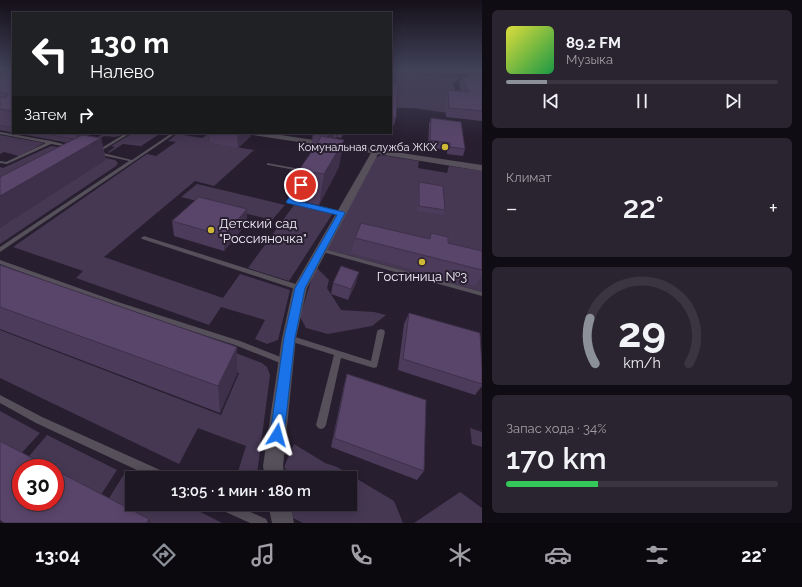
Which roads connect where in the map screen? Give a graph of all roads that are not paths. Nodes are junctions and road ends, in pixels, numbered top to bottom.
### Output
1 (0, 133) edge
2 (127, 134) edge
3 (172, 134) edge
4 (260, 134) edge
5 (51, 142) junction
6 (75, 147) edge
7 (376, 151) junction
8 (132, 161) junction
9 (0, 162) edge
10 (268, 164) dead end
11 (482, 168) edge
12 (341, 213) junction
13 (144, 238) dead end
14 (0, 250) edge
15 (321, 250) junction
16 (0, 262) edge
17 (300, 288) junction
18 (482, 294) edge
19 (381, 332) dead end
20 (289, 338) junction
21 (338, 353) junction
22 (287, 362) junction
23 (0, 399) edge
24 (321, 425) dead end
25 (150, 471) edge
26 (274, 471) edge
27 (236, 511) edge
28 (280, 511) edge
29 (262, 523) edge
30 (282, 523) edge

1 - 5 lane
2 - 8 lane
3 - 8 lane
4 - 7 street
5 - 6 lane
5 - 9 lane
7 - 11 street
7 - 12 street
8 - 14 lane
10 - 12 lane
12 - 15 street
13 - 17 lane
15 - 17 street
15 - 18 lane
16 - 22 lane
17 - 20 street
19 - 21 lane
20 - 21 lane
20 - 22 street
21 - 24 lane
22 - 26 street
23 - 25 lane
27 - 29 lane
28 - 30 street

